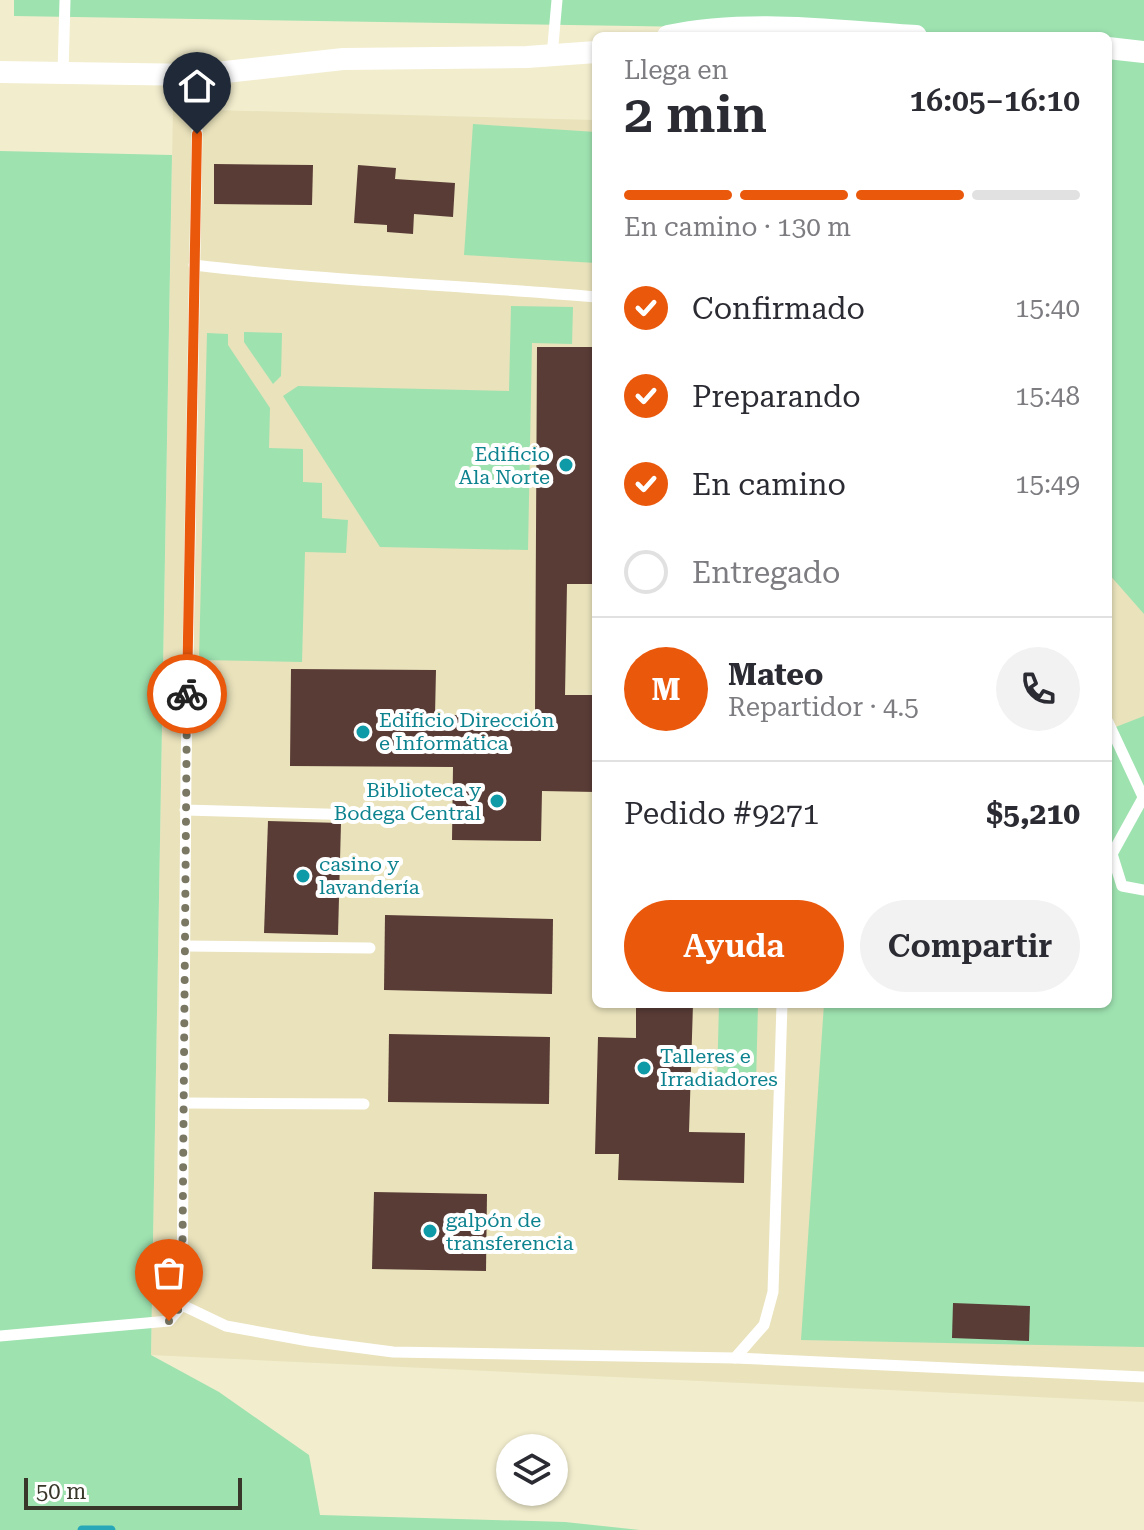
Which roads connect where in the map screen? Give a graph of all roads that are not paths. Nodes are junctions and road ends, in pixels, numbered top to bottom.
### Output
1 (65, 0) edge
2 (557, 0) edge
3 (698, 32) edge
4 (849, 32) edge
5 (1112, 48) edge
6 (592, 52) edge
7 (1144, 52) edge
8 (552, 56) junction
9 (0, 72) edge
10 (63, 73) junction
11 (198, 75) junction
12 (194, 265) junction
13 (592, 297) edge
14 (1112, 731) edge
15 (1144, 799) edge
16 (185, 810) junction
17 (430, 817) dead end
18 (1144, 890) edge
19 (185, 946) junction
20 (370, 948) dead end
21 (782, 1008) edge
22 (185, 1103) junction
23 (364, 1104) dead end
24 (182, 1305) junction
25 (0, 1336) edge
26 (735, 1358) junction
27 (1144, 1377) edge

1 - 10 lane
2 - 8 lane
3 - 4 street
5 - 7 street
6 - 8 street
8 - 11 street
9 - 10 street
10 - 11 street
11 - 12 lane
12 - 13 lane
12 - 16 lane
14 - 15 lane
15 - 18 lane
16 - 17 lane
16 - 19 lane
19 - 20 lane
19 - 22 lane
21 - 26 lane
22 - 23 lane
22 - 24 lane
24 - 25 lane
24 - 26 lane
26 - 27 lane

